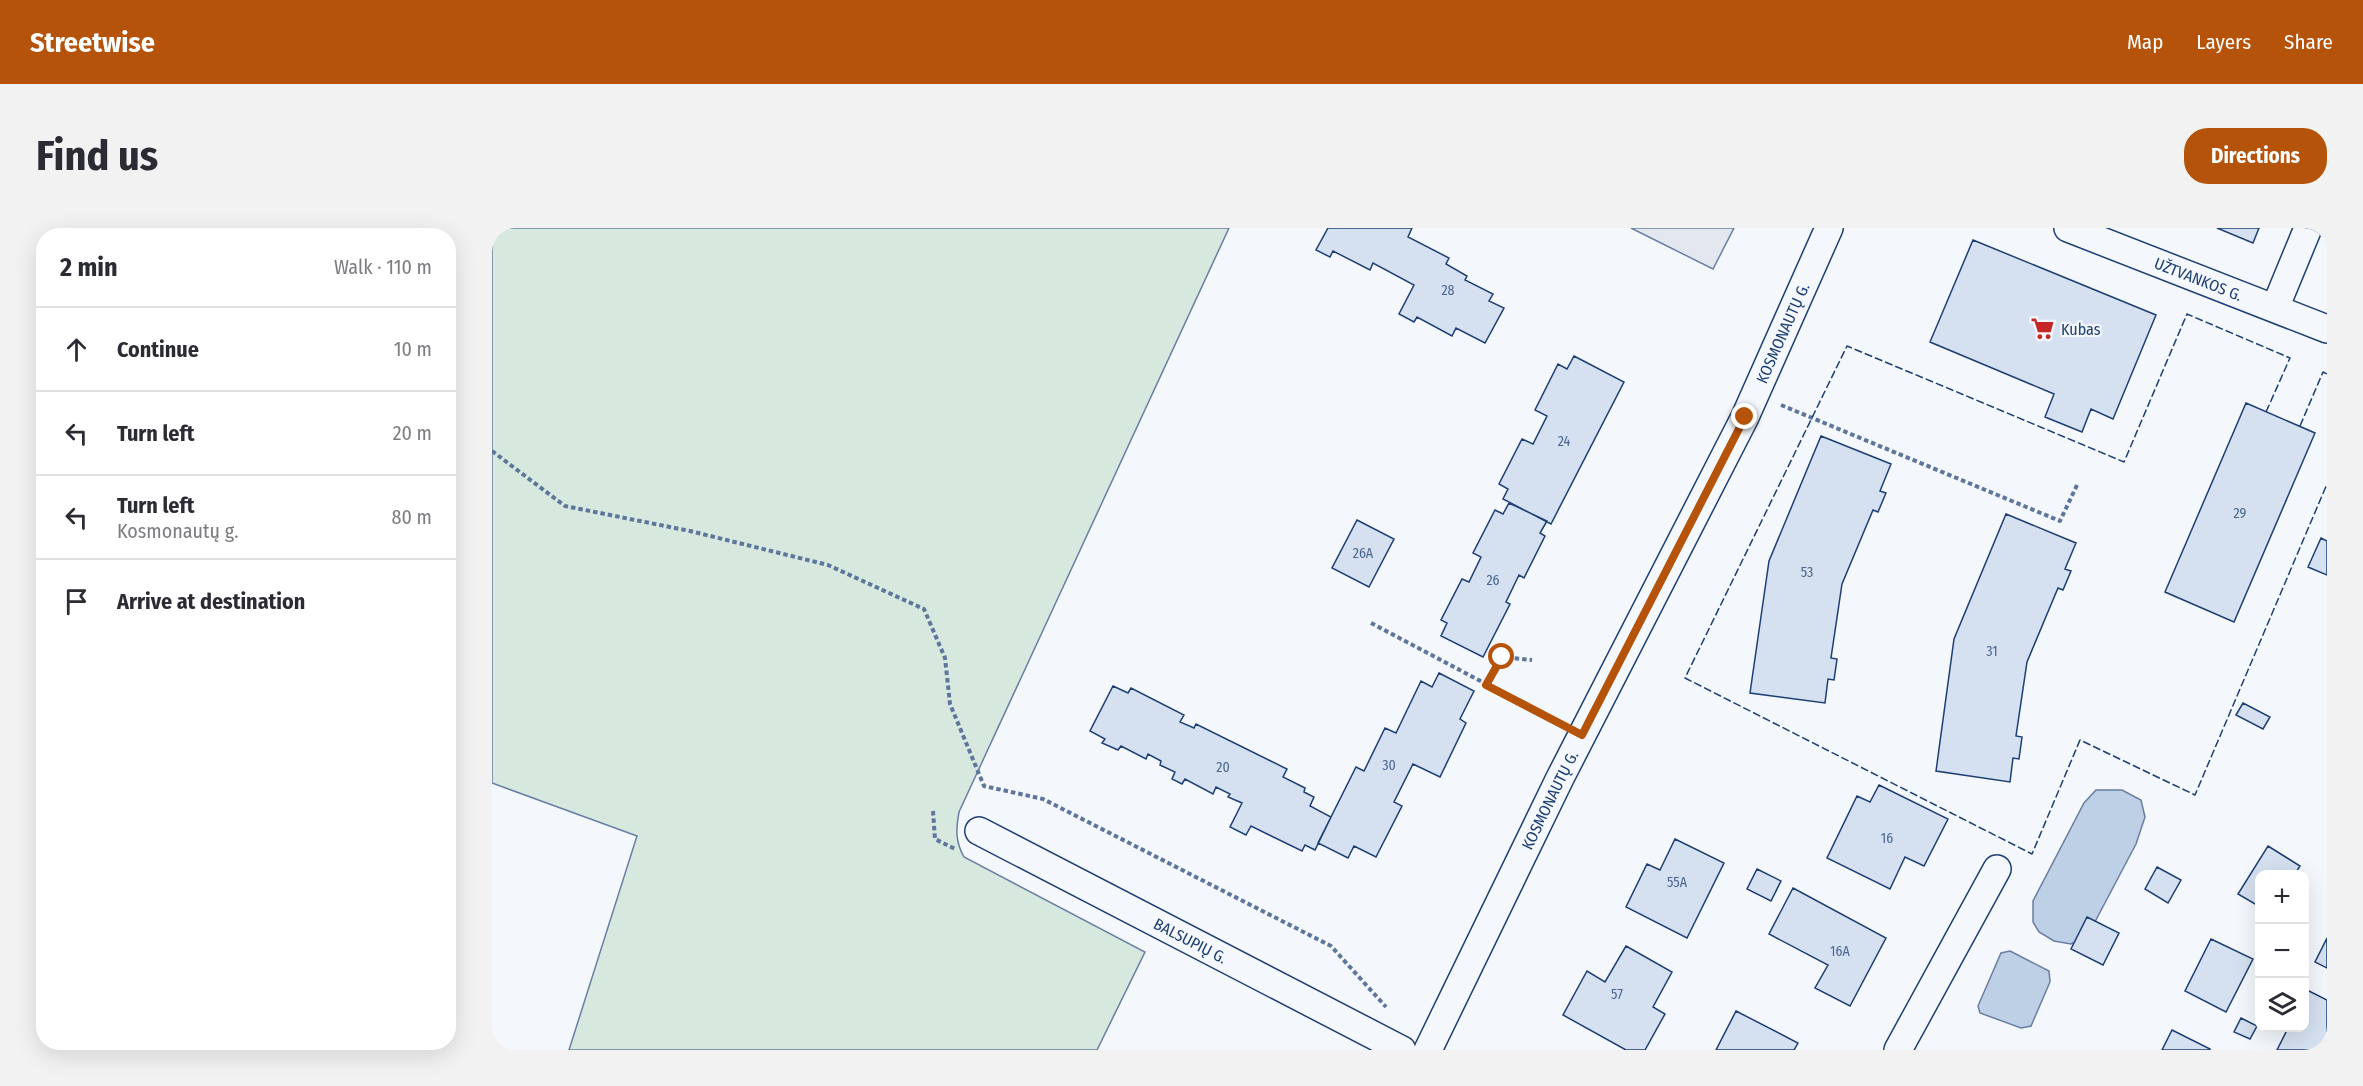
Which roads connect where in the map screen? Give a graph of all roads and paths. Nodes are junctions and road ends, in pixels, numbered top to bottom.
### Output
1 (1829, 228) edge
2 (2068, 228) edge
3 (2308, 228) edge
4 (2275, 308) junction
5 (2327, 329) edge
6 (1755, 393) junction
7 (492, 451) edge
8 (2077, 485) dead end
9 (1371, 623) dead end
10 (1532, 660) dead end
11 (1486, 685) junction
12 (1582, 735) junction
13 (979, 831) dead end
14 (1997, 869) dead end
15 (1393, 1013) dead end
16 (1402, 1050) edge
17 (1428, 1050) edge
18 (1898, 1050) edge

1 - 6 street, KOSMONAUTŲ G.
2 - 4 street, UŽTVANKOS G.
3 - 4 street
4 - 5 street, UŽTVANKOS G.
6 - 8 path
6 - 12 street, KOSMONAUTŲ G.
7 - 15 path
9 - 11 path
10 - 11 path
11 - 12 path
12 - 17 street, KOSMONAUTŲ G.
13 - 16 street, BALSUPIŲ G.
14 - 18 street

